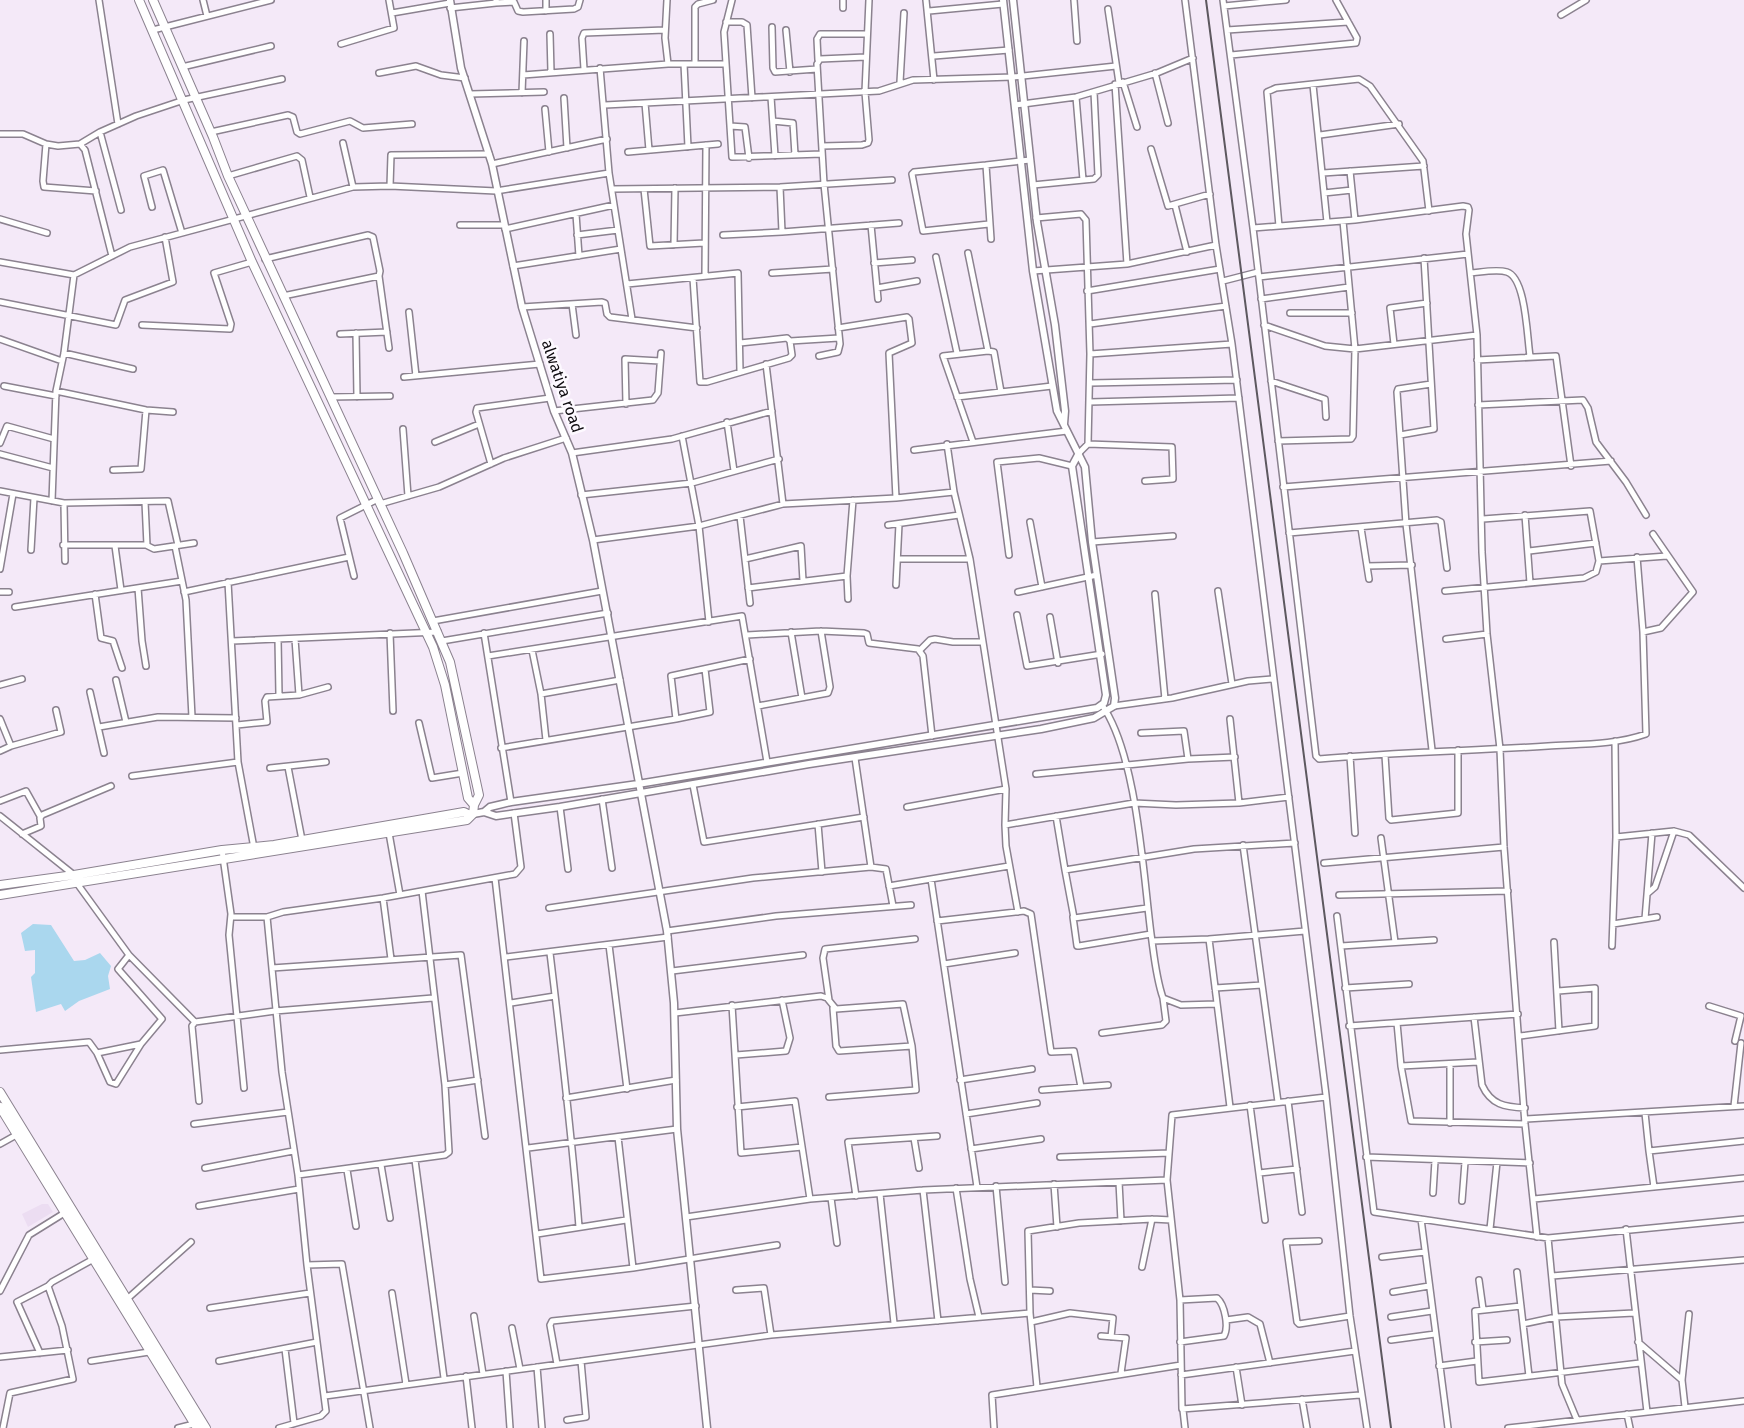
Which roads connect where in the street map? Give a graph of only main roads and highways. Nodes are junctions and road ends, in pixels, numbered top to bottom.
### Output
1 (140, 0) edge
2 (153, 0) edge
3 (463, 718) junction
4 (452, 722) junction
5 (474, 805) junction
6 (472, 814) junction
7 (255, 852) junction
8 (75, 879) junction
9 (0, 885) edge
10 (0, 895) edge
11 (0, 1092) edge
12 (3, 1110) edge
13 (96, 1258) junction
14 (196, 1426) edge
15 (206, 1428) edge

1 - 4 main road
2 - 3 main road
3 - 4 main road
3 - 5 main road
4 - 5 main road
5 - 6 main road
6 - 7 main road
6 - 7 main road
7 - 8 main road
7 - 8 main road
8 - 9 main road
8 - 10 main road
11 - 12 main road
12 - 13 main road
13 - 14 main road
13 - 15 main road

